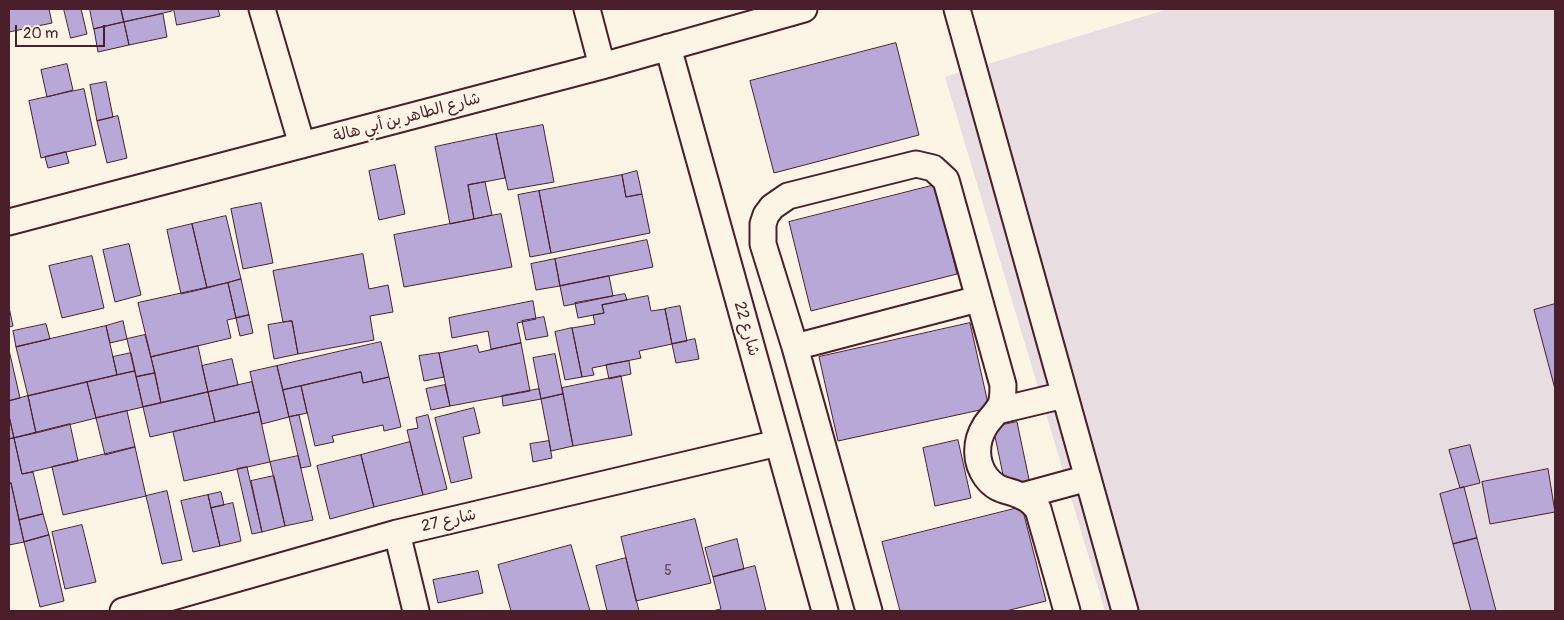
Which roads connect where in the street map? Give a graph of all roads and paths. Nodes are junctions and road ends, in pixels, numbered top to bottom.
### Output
1 (262, 9) edge
2 (588, 9) edge
3 (804, 9) edge
4 (957, 9) edge
5 (668, 47) junction
6 (602, 66) junction
7 (302, 145) junction
8 (9, 222) edge
9 (978, 299) junction
10 (796, 347) junction
11 (1064, 395) junction
12 (997, 411) junction
13 (778, 443) junction
14 (1088, 478) junction
15 (1022, 496) junction
16 (398, 533) junction
17 (123, 611) edge
18 (416, 611) edge
19 (825, 611) edge
20 (869, 611) edge
21 (1067, 611) edge
22 (1125, 611) edge

1 - 7 street
2 - 6 street
3 - 5 street, شارع الطاهر بن أبي هالة
4 - 11 street
5 - 6 street, شارع الطاهر بن أبي هالة
5 - 13 street, شارع 22
6 - 7 street, شارع الطاهر بن أبي هالة
7 - 8 street, شارع الطاهر بن أبي هالة
9 - 10 street
9 - 10 street
9 - 12 street
10 - 20 street
11 - 12 street
11 - 14 street
12 - 15 street
13 - 16 street, شارع 27
13 - 19 street, شارع 22
14 - 15 street
14 - 22 street
15 - 21 street
16 - 17 street, شارع 27
16 - 18 street

